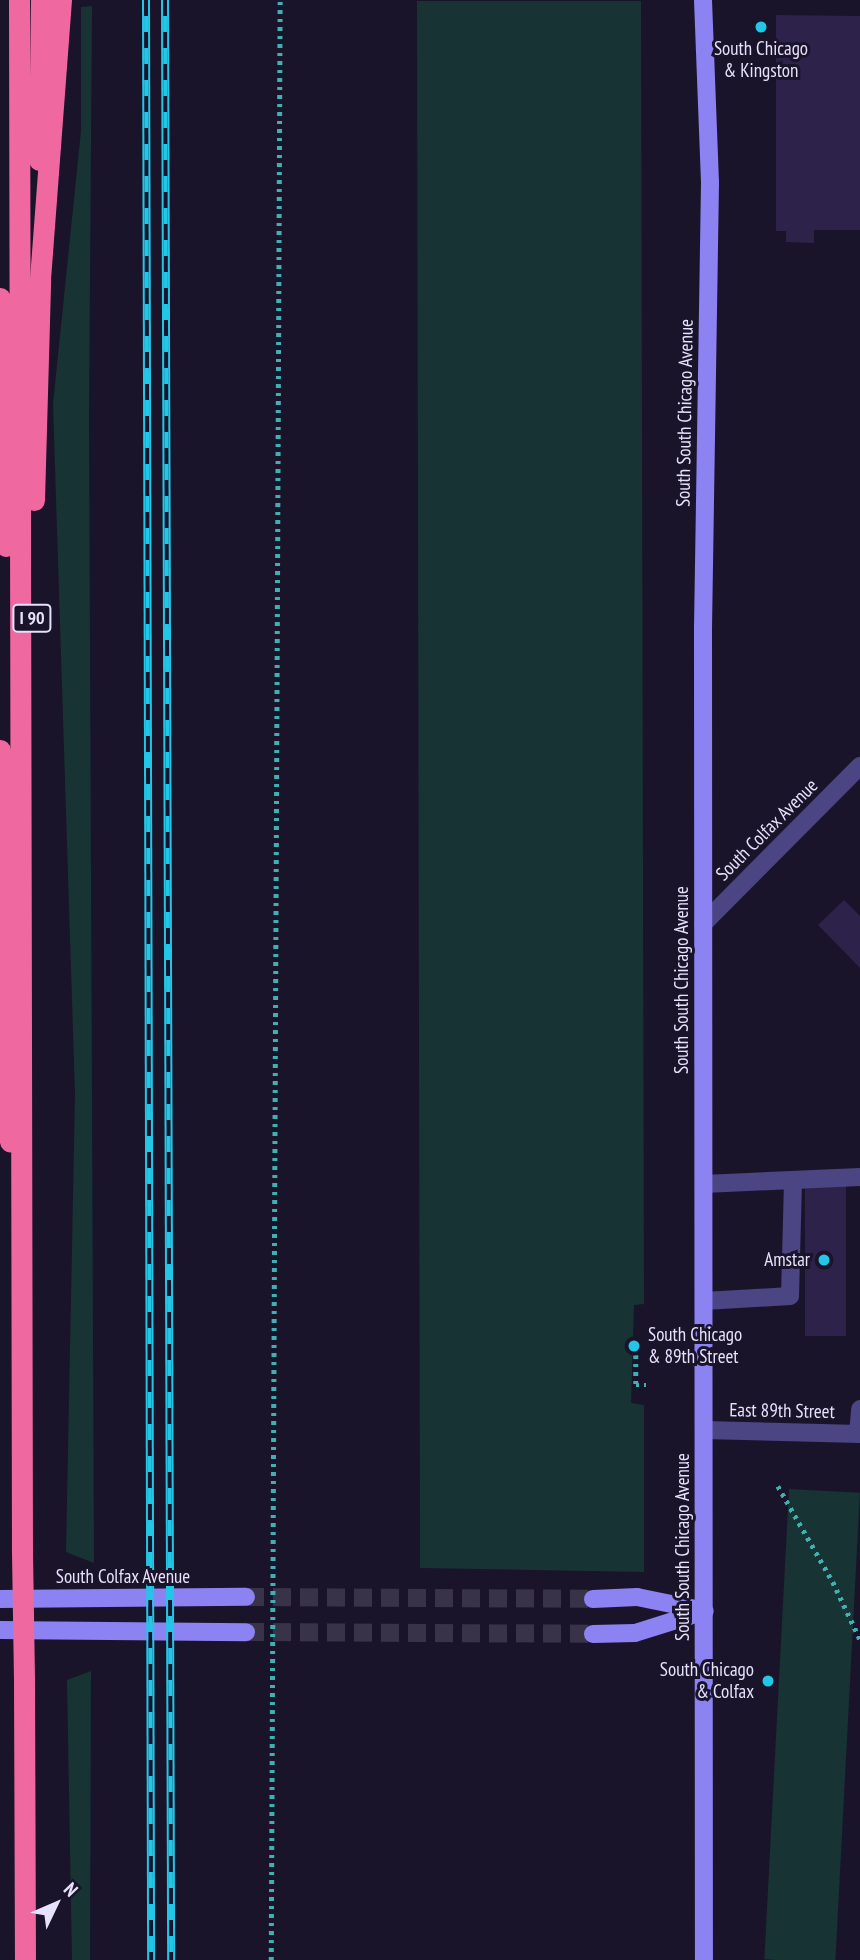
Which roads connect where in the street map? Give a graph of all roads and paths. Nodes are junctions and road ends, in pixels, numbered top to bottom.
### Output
1 (19, 0) edge
2 (41, 0) edge
3 (61, 0) edge
4 (279, 0) edge
5 (703, 0) edge
6 (0, 298) edge
7 (0, 750) edge
8 (860, 766) edge
9 (0, 900) edge
10 (703, 924) junction
11 (0, 980) edge
12 (0, 1029) edge
13 (0, 1062) edge
14 (0, 1086) edge
15 (0, 1109) edge
16 (860, 1177) edge
17 (793, 1180) junction
18 (704, 1184) junction
19 (21, 1230) junction
20 (704, 1301) junction
21 (636, 1355) dead end
22 (646, 1385) dead end
23 (860, 1409) edge
24 (704, 1430) junction
25 (859, 1434) edge
26 (778, 1486) dead end
27 (246, 1597) tunnel mouth
28 (0, 1599) edge
29 (593, 1599) tunnel mouth
30 (705, 1611) junction
31 (0, 1630) edge
32 (246, 1632) tunnel mouth
33 (593, 1633) tunnel mouth
34 (860, 1640) edge
35 (25, 1960) edge
36 (271, 1960) edge
37 (704, 1960) edge

1 - 19 highway, I 90
2 - 19 highway, I 90
3 - 19 highway, I 90
4 - 36 path
5 - 10 main road, South South Chicago Avenue
6 - 19 highway, I 90
7 - 19 highway, I 90
8 - 10 street, South Colfax Avenue
9 - 19 highway, I 90
10 - 18 main road, South South Chicago Avenue
11 - 19 highway, I 90
12 - 19 highway, I 90
13 - 19 highway, I 90
14 - 19 highway, I 90
15 - 19 highway, I 90
16 - 17 street
17 - 18 street
17 - 20 street
18 - 20 main road, South South Chicago Avenue
19 - 35 highway, I 90, bridge
20 - 24 main road, South South Chicago Avenue
21 - 22 path
23 - 25 street
24 - 25 street, East 89th Street
24 - 30 main road, South South Chicago Avenue
26 - 34 path
27 - 28 main road, South Colfax Avenue
29 - 30 main road
30 - 33 main road
30 - 37 main road, South South Chicago Avenue
31 - 32 main road

